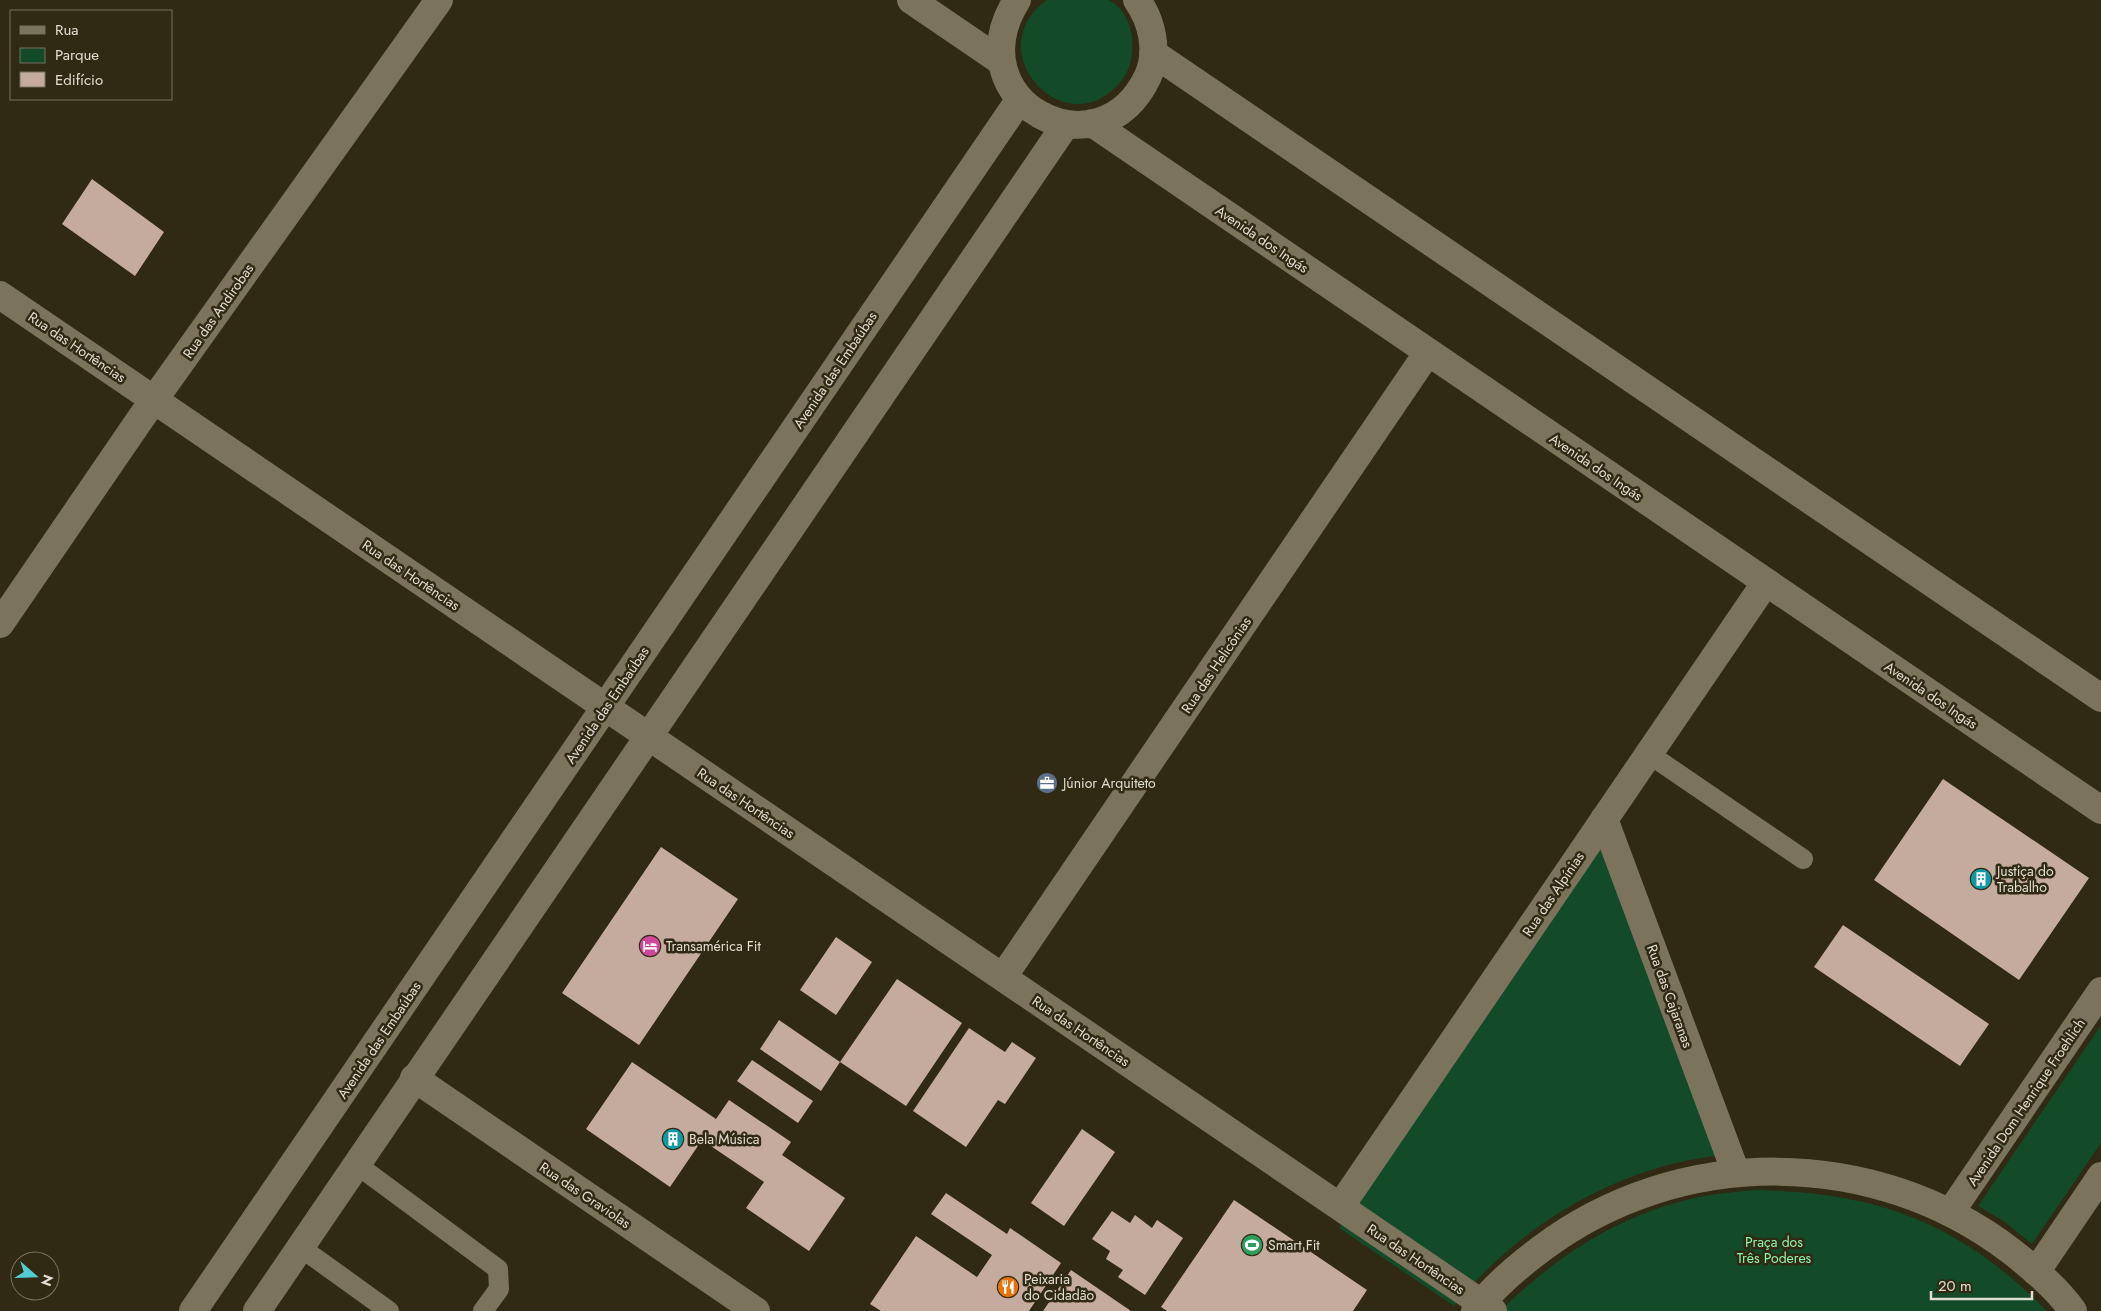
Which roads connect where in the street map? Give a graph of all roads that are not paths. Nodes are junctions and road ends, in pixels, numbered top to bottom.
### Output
1 (439, 0) edge
2 (911, 0) edge
3 (1017, 0) edge
4 (1143, 3) edge
5 (1153, 53) junction
6 (1002, 62) junction
7 (1020, 99) junction
8 (1079, 123) junction
9 (0, 295) edge
10 (1428, 352) junction
11 (154, 400) junction
12 (1766, 582) junction
13 (0, 624) edge
14 (2101, 698) edge
15 (605, 707) junction
16 (648, 736) junction
17 (1649, 754) junction
18 (2101, 810) edge
19 (1604, 819) junction
20 (1803, 859) dead end
21 (1003, 977) junction
22 (2101, 991) edge
23 (414, 1078) junction
24 (356, 1164) junction
25 (1736, 1173) junction
26 (2101, 1176) edge
27 (1340, 1207) junction
28 (1950, 1212) junction
29 (300, 1247) junction
30 (2036, 1272) junction
31 (1483, 1308) edge
32 (194, 1311) edge
33 (257, 1311) edge
34 (389, 1311) edge
35 (483, 1311) edge
36 (756, 1311) edge
37 (2073, 1311) edge

1 - 11 street, Rua das Andirobas
2 - 6 street
3 - 6 street
4 - 5 street
5 - 8 street
5 - 14 street
6 - 7 street
7 - 8 street
7 - 15 street, Avenida das Embaúbas
8 - 10 street, Avenida dos Ingás
8 - 16 street
9 - 11 street, Rua das Hortências
10 - 12 street, Avenida dos Ingás
10 - 21 street, Rua das Helicônias
11 - 13 street, Rua das Andirobas
11 - 15 street, Rua das Hortências
12 - 17 street, Rua das Alpínias
12 - 18 street, Avenida dos Ingás
15 - 16 street, Rua das Hortências
15 - 32 street, Avenida das Embaúbas
16 - 21 street, Rua das Hortências
16 - 23 street
17 - 19 street, Rua das Alpínias
17 - 20 lane
19 - 25 street, Rua das Cajaranas
19 - 27 street, Rua das Alpínias
21 - 27 street, Rua das Hortências
22 - 28 street, Avenida Dom Henrique Froehlich
23 - 24 street
23 - 36 street, Rua das Graviolas
24 - 29 street
24 - 35 lane
25 - 28 street
25 - 31 street
26 - 30 street
27 - 31 street, Rua das Hortências
28 - 30 street
29 - 33 street
29 - 34 lane
30 - 37 street

